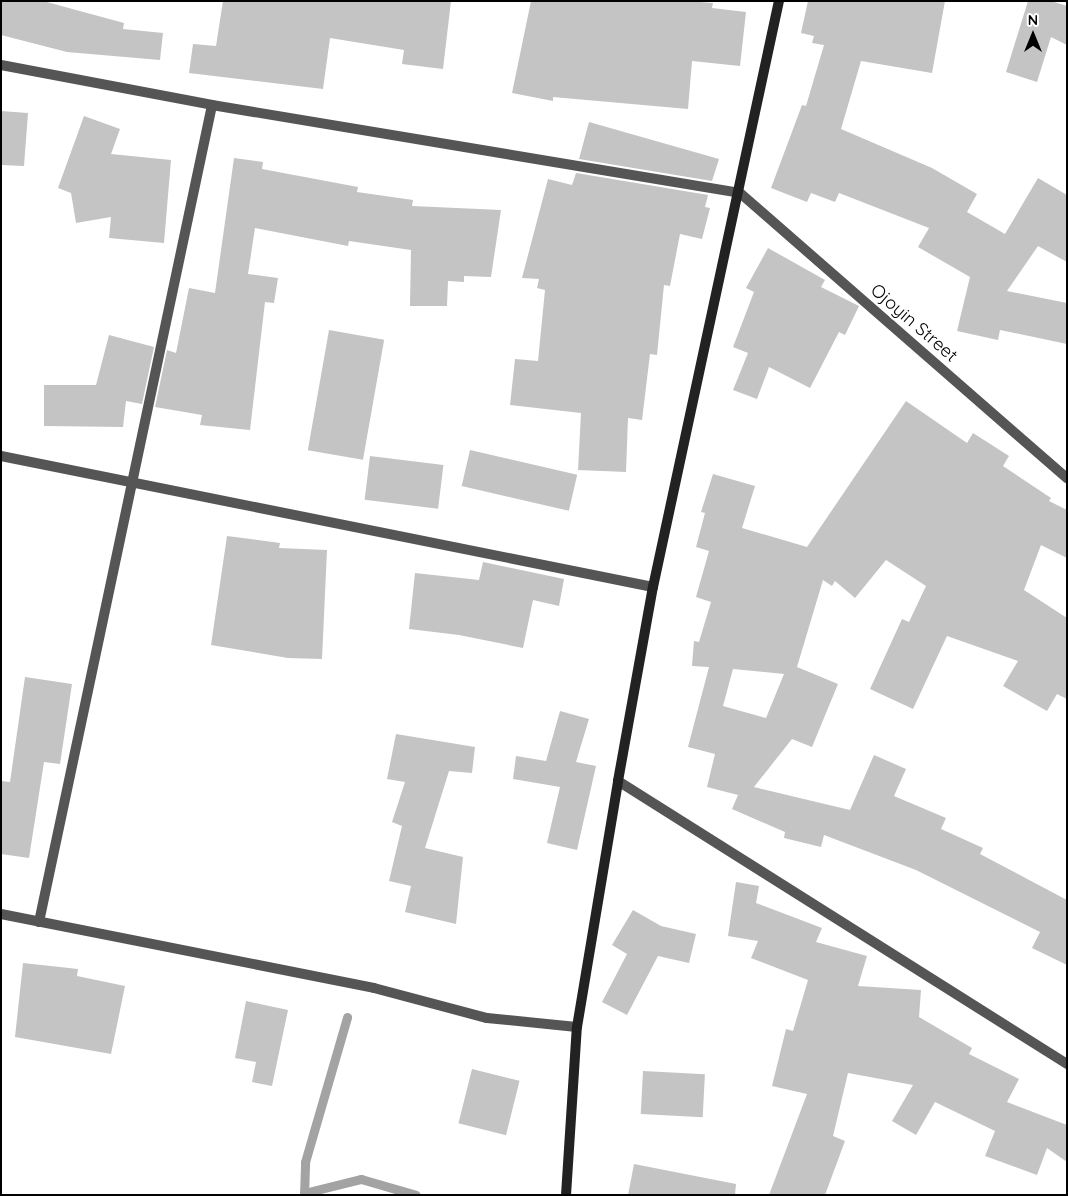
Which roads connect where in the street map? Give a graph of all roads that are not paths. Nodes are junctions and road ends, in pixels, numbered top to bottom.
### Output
1 (779, 1) edge
2 (1, 65) edge
3 (212, 105) junction
4 (740, 194) junction
5 (1, 456) edge
6 (1067, 478) edge
7 (133, 483) junction
8 (653, 587) junction
9 (618, 781) junction
10 (1, 914) edge
11 (39, 922) junction
12 (576, 1026) junction
13 (1067, 1064) edge
14 (566, 1195) edge

1 - 4 street
2 - 3 street
3 - 4 street
3 - 7 street
4 - 6 street, Ojoyin Street
4 - 8 street
5 - 7 street
7 - 8 street
7 - 11 street
8 - 9 street
9 - 12 street
9 - 13 street
10 - 11 street
11 - 12 street
12 - 14 street

